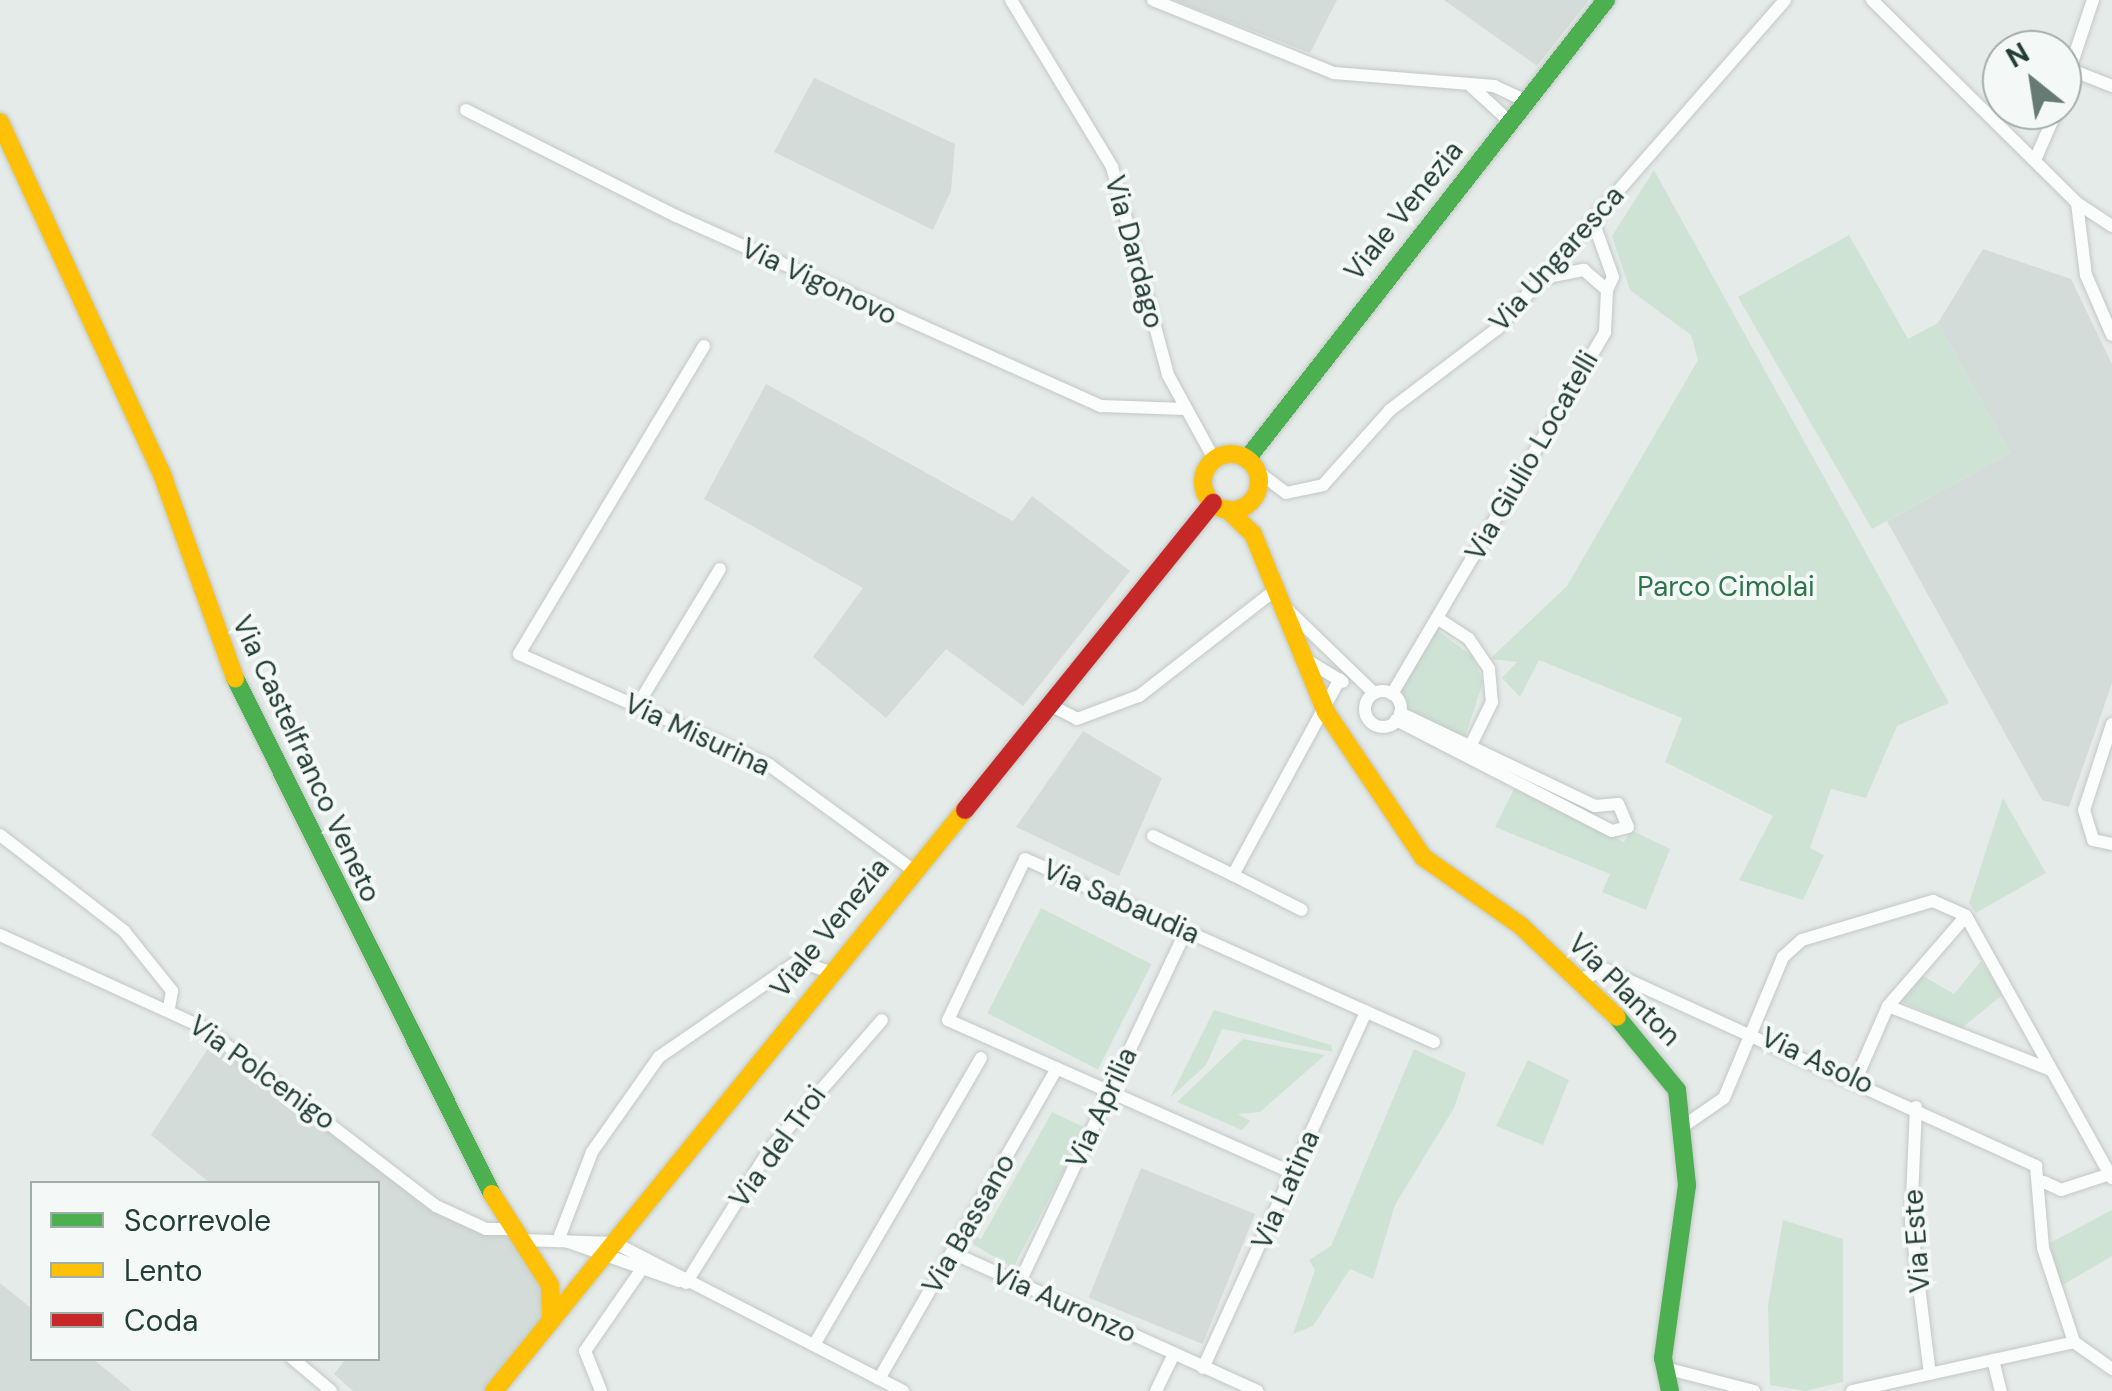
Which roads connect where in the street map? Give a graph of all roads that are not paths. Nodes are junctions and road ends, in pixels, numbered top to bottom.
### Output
1 (1011, 0) edge
2 (1152, 0) edge
3 (1606, 0) edge
4 (1785, 0) edge
5 (1872, 0) edge
6 (2093, 0) edge
7 (2082, 32) edge
8 (2082, 74) edge
9 (1470, 86) junction
10 (2112, 86) edge
11 (1526, 101) junction
12 (466, 110) dead end
13 (0, 122) edge
14 (1510, 122) junction
15 (2048, 130) edge
16 (2035, 160) junction
17 (2077, 203) junction
18 (1592, 221) junction
19 (2112, 226) edge
20 (1574, 242) junction
21 (1602, 250) junction
22 (1584, 270) junction
23 (1544, 278) junction
24 (1607, 290) junction
25 (2112, 334) edge
26 (704, 346) dead end
27 (1185, 409) junction
28 (1214, 459) junction
29 (1252, 465) junction
30 (1220, 507) junction
31 (720, 570) dead end
32 (1274, 595) junction
33 (1437, 618) junction
34 (1298, 656) junction
35 (1340, 680) junction
36 (1392, 694) junction
37 (1371, 696) junction
38 (1050, 705) junction
39 (637, 706) junction
40 (1326, 712) junction
41 (1398, 717) junction
42 (2112, 724) edge
43 (1470, 748) junction
44 (0, 835) edge
45 (1153, 836) dead end
46 (2110, 845) edge
47 (913, 870) junction
48 (1233, 875) junction
49 (1302, 910) dead end
50 (1966, 916) junction
51 (1186, 931) junction
52 (0, 935) edge
53 (830, 972) junction
54 (1578, 980) junction
55 (1888, 1006) junction
56 (169, 1008) junction
57 (1366, 1012) junction
58 (882, 1020) dead end
59 (1750, 1029) junction
60 (1434, 1042) dead end
61 (981, 1058) dead end
62 (1057, 1068) junction
63 (2051, 1070) junction
64 (1856, 1079) junction
65 (1110, 1091) junction
66 (1916, 1108) junction
67 (1685, 1124) junction
68 (1292, 1174) junction
69 (2111, 1176) edge
70 (2044, 1182) junction
71 (515, 1235) junction
72 (559, 1238) junction
73 (615, 1243) junction
74 (954, 1252) junction
75 (602, 1258) junction
76 (639, 1273) junction
77 (686, 1283) junction
78 (1019, 1284) junction
79 (552, 1321) junction
80 (2074, 1342) junction
81 (814, 1345) junction
82 (1174, 1354) junction
83 (1993, 1360) junction
84 (296, 1361) edge
85 (1204, 1368) junction
86 (1664, 1368) junction
87 (2112, 1369) edge
88 (1930, 1374) junction
89 (878, 1379) junction
90 (897, 1390) edge
91 (331, 1391) edge
92 (494, 1391) edge
93 (602, 1391) edge
94 (1156, 1391) edge
95 (1257, 1391) edge
96 (1670, 1391) edge
97 (1754, 1391) edge
98 (1852, 1391) edge
99 (2001, 1391) edge

1 - 27 street, Via Dardago
2 - 9 street
3 - 11 street, Viale Venezia
4 - 18 street, Via Ungaresca
5 - 16 street
6 - 7 street
8 - 10 street
9 - 11 street
9 - 14 street
11 - 14 street, Viale Venezia
12 - 27 street, Via Vigonovo
13 - 71 street, Via Castelfranco Veneto
14 - 29 street, Viale Venezia
15 - 16 street
16 - 17 street
17 - 19 street
17 - 25 street
18 - 20 street, Via Ungaresca
18 - 21 street
20 - 21 street
20 - 22 street
20 - 23 street, Via Ungaresca
21 - 24 street, Via Giulio Locatelli
22 - 23 street
22 - 24 street
23 - 29 street, Via Ungaresca
24 - 33 street, Via Giulio Locatelli
26 - 39 street, Via Misurina
27 - 28 street, Via Dardago
28 - 29 street
28 - 30 street
29 - 30 street, Viale Venezia
30 - 32 street, Via Planton
30 - 38 street, Viale Venezia
31 - 39 street
32 - 34 street, Via Planton
32 - 37 street
32 - 38 street
33 - 36 street, Via Giulio Locatelli
33 - 43 street
34 - 35 street
34 - 40 street, Via Planton
35 - 37 street
35 - 40 street
36 - 37 street
36 - 41 street
37 - 41 street
38 - 47 street, Viale Venezia
39 - 47 street, Via Misurina
40 - 48 street
40 - 54 street, Via Planton
41 - 43 street
41 - 43 street
42 - 46 street
44 - 56 street
45 - 48 street
47 - 53 street, Viale Venezia
48 - 49 street
50 - 55 street
50 - 59 street
50 - 63 street
51 - 57 street, Via Sabaudia
51 - 62 street, Via Sabaudia
51 - 65 street, Via Aprilia
52 - 56 street, Via Polcenigo
53 - 72 street
53 - 73 street, Viale Venezia
54 - 59 street, Via Asolo
54 - 67 street, Via Planton
55 - 63 street
55 - 64 street
56 - 71 street, Via Polcenigo
57 - 60 street, Via Sabaudia
57 - 68 street, Via Latina
58 - 77 street, Via del Troi
59 - 64 street, Via Asolo
59 - 67 street
61 - 81 street
62 - 65 street
62 - 74 street, Via Bassano
63 - 69 street
64 - 66 street, Via Asolo
65 - 68 street
65 - 78 street, Via Aprilia
66 - 70 street, Via Asolo
66 - 88 street, Via Este
67 - 86 street, Via Planton
68 - 85 street, Via Latina
69 - 70 street
70 - 80 street
71 - 72 street
71 - 79 street, Via Castelfranco Veneto
72 - 73 street
72 - 75 street
73 - 75 street, Viale Venezia
73 - 77 street
74 - 78 street, Via Auronzo
74 - 89 street, Via Bassano
75 - 76 street
75 - 79 street, Viale Venezia
76 - 77 street
76 - 93 street
77 - 81 street
78 - 82 street, Via Auronzo
79 - 92 street, Viale Venezia
80 - 83 street
80 - 87 street
81 - 89 street
82 - 85 street, Via Auronzo
82 - 94 street
83 - 88 street
83 - 99 street
84 - 91 street
85 - 95 street, Via Auronzo
86 - 96 street, Via Planton
86 - 97 street
88 - 98 street
89 - 90 street

